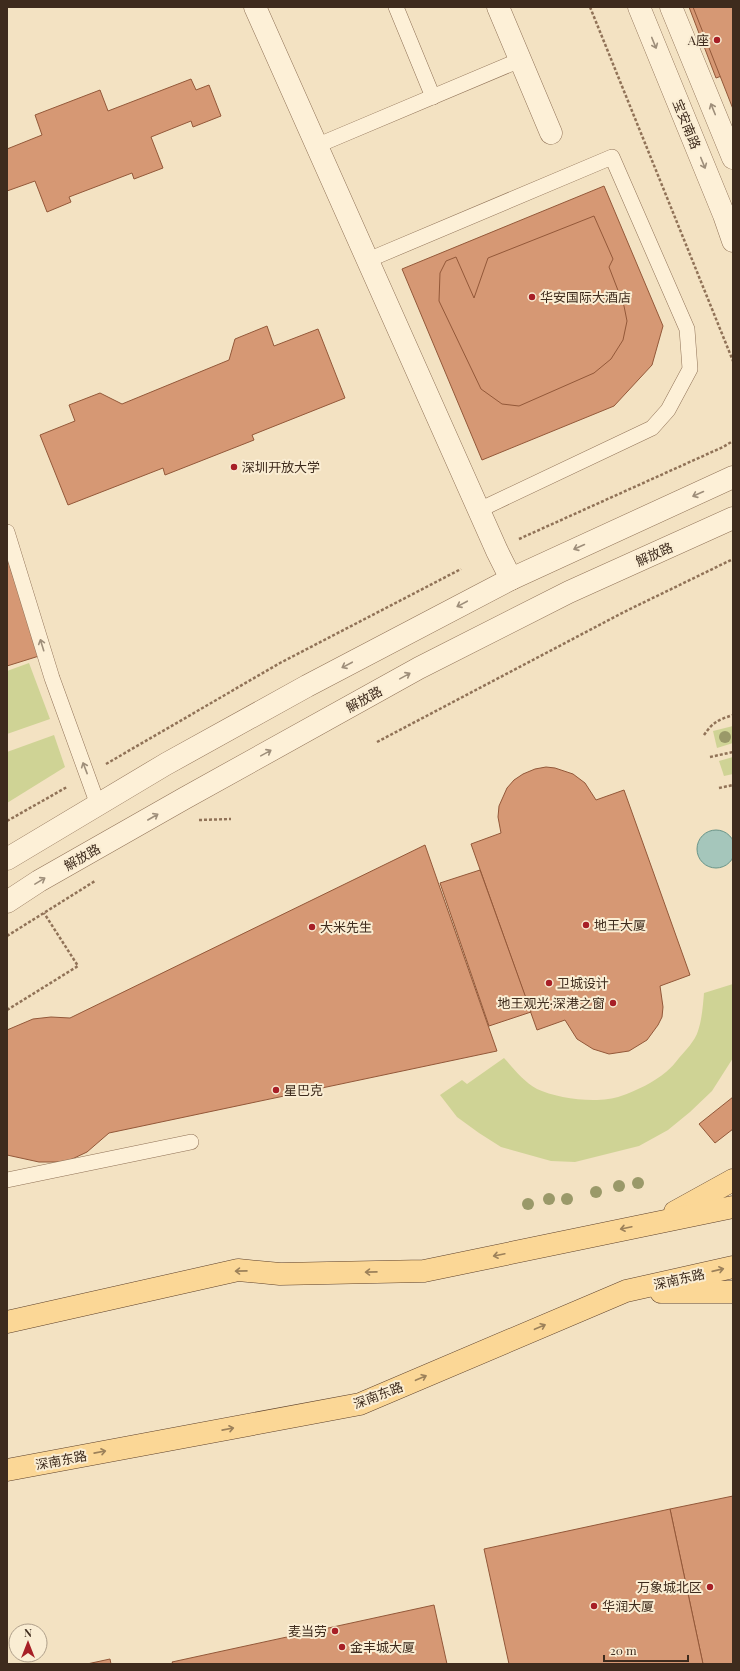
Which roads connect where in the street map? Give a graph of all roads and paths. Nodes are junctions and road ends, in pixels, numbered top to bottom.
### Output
1 (255, 7) edge
2 (396, 7) edge
3 (498, 7) edge
4 (590, 7) edge
5 (639, 7) edge
6 (671, 7) edge
7 (520, 60) junction
8 (433, 97) junction
9 (551, 133) dead end
10 (316, 146) junction
11 (733, 158) edge
12 (733, 241) edge
13 (368, 260) junction
14 (733, 361) edge
15 (733, 441) edge
16 (733, 477) edge
17 (479, 510) junction
18 (733, 518) edge
19 (7, 532) edge
20 (517, 540) dead end
21 (733, 559) edge
22 (461, 569) dead end
23 (510, 579) junction
24 (733, 715) edge
25 (704, 735) dead end
26 (151, 738) dead end
27 (377, 742) dead end
28 (733, 752) edge
29 (710, 757) dead end
30 (733, 785) edge
31 (719, 788) dead end
32 (98, 805) junction
33 (231, 819) dead end
34 (198, 820) dead end
35 (7, 859) edge
36 (98, 879) dead end
37 (7, 902) edge
38 (44, 913) junction
39 (7, 936) edge
40 (7, 1010) edge
41 (192, 1142) dead end
42 (7, 1180) edge
43 (733, 1180) edge
44 (733, 1207) edge
45 (657, 1222) junction
46 (733, 1267) edge
47 (626, 1291) junction
48 (733, 1292) edge
49 (7, 1322) edge
50 (7, 1470) edge

1 - 10 street
2 - 8 lane
3 - 7 street
4 - 14 path
5 -> 12 street, 宝安南路
11 -> 6 street
7 - 8 lane
7 - 9 street
8 - 10 lane
10 - 13 street
13 - 17 street
13 - 17 lane
15 - 20 path
16 -> 23 street
17 - 23 street
37 -> 18 street, 解放路
32 -> 19 lane
21 - 27 path
22 - 26 path
23 -> 32 street
24 - 25 path
28 - 29 path
30 - 31 path
32 - 35 street
33 - 34 path
36 - 38 path
38 - 39 path
38 - 40 path
41 - 42 lane
43 - 45 main road
44 - 45 main road
45 -> 49 main road
47 -> 46 main road, 深南东路
47 - 48 main road
50 -> 47 main road, 深南东路

